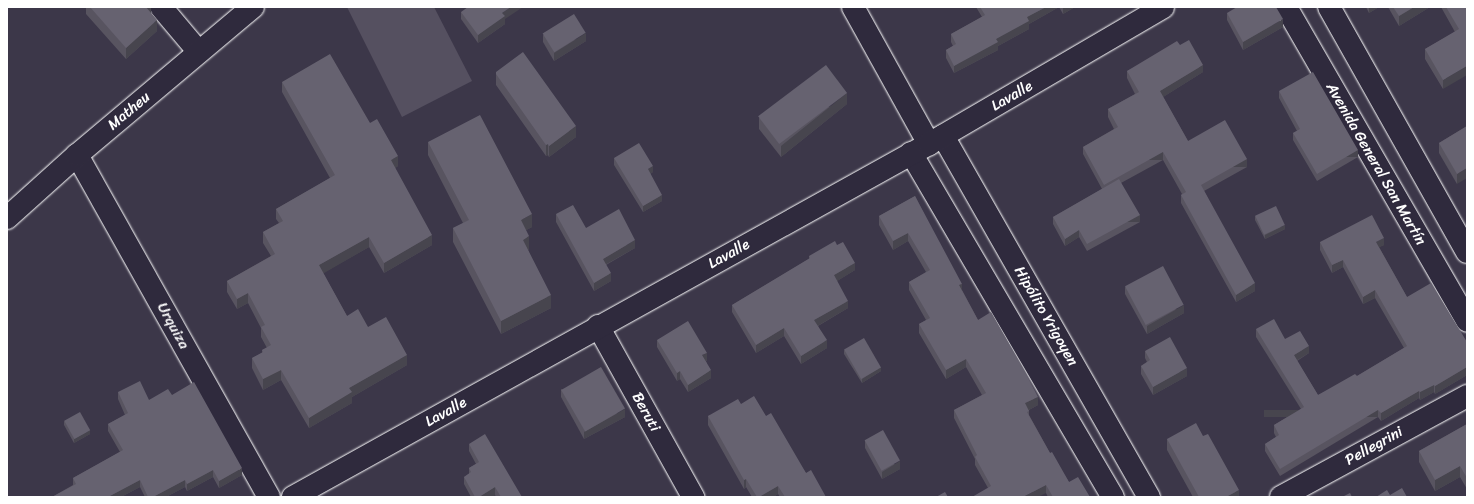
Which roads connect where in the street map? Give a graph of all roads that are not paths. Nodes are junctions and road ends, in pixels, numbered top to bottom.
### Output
1 (161, 7) edge
2 (253, 7) edge
3 (853, 7) edge
4 (1163, 7) edge
5 (1286, 7) edge
6 (1329, 7) edge
7 (198, 51) junction
8 (928, 144) junction
9 (76, 155) junction
10 (7, 218) edge
11 (1467, 252) edge
12 (1467, 321) edge
13 (598, 326) junction
14 (1467, 396) edge
15 (270, 497) edge
16 (293, 497) edge
17 (693, 497) edge
18 (1113, 497) edge
19 (1149, 497) edge
20 (1281, 497) edge

1 - 7 street
2 - 7 street, Matheu
3 - 8 street, Hipólito Yrigoyen
4 - 8 street, Lavalle
5 - 12 street, Avenida General San Martín
6 - 11 street
7 - 9 street, Matheu
8 - 13 street, Lavalle
8 - 18 street, Hipólito Yrigoyen
8 - 19 street, Hipólito Yrigoyen
9 - 10 street, Matheu
9 - 15 street, Urquiza
13 - 16 street, Lavalle
13 - 17 street, Beruti
14 - 20 street, Pellegrini

